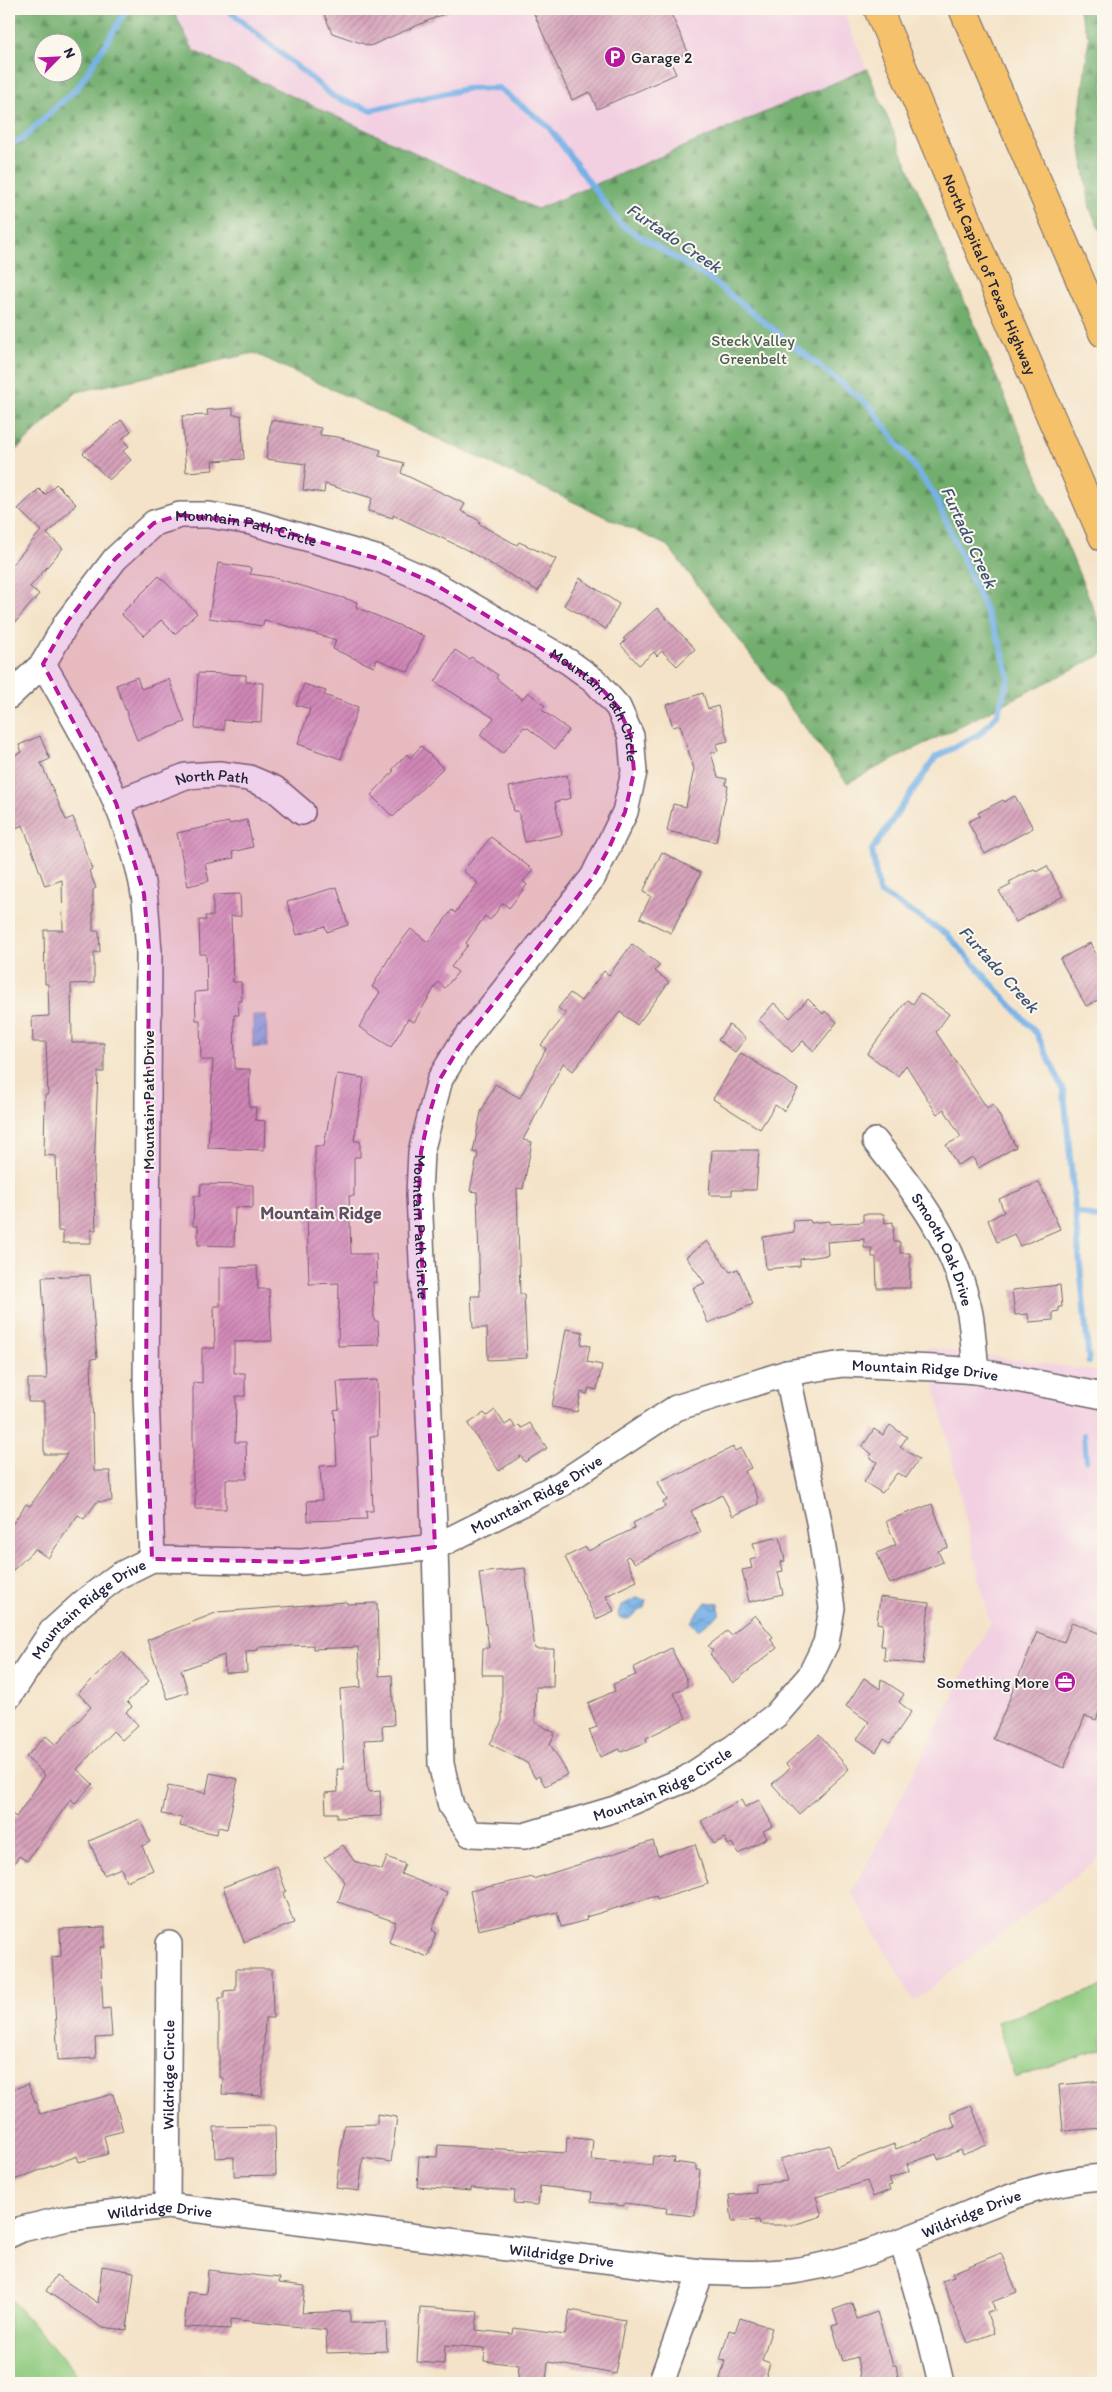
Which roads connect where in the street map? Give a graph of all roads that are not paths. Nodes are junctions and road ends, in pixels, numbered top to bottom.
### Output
1 (878, 9) edge
2 (963, 9) edge
3 (1103, 333) edge
4 (1103, 537) edge
5 (43, 664) junction
6 (9, 696) edge
7 (116, 803) junction
8 (302, 812) dead end
9 (875, 1140) dead end
10 (976, 1371) junction
11 (787, 1373) junction
12 (1103, 1396) edge
13 (436, 1547) junction
14 (152, 1559) junction
15 (9, 1696) edge
16 (169, 1944) dead end
17 (1103, 2177) edge
18 (167, 2206) junction
19 (9, 2235) edge
20 (902, 2241) junction
21 (700, 2272) junction
22 (661, 2383) edge
23 (941, 2383) edge

1 - 4 highway, North Capital of Texas Highway
2 - 3 highway
5 - 6 street, Mountain Path Circle
5 - 7 street, Mountain Path Drive
5 - 13 street, Mountain Path Circle
7 - 8 street, North Path
7 - 14 street, Mountain Path Drive
9 - 10 street, Smooth Oak Drive
10 - 11 street, Mountain Ridge Drive
10 - 12 street, Mountain Ridge Drive
11 - 13 street, Mountain Ridge Drive
11 - 13 street, Mountain Ridge Circle
13 - 14 street, Mountain Ridge Drive
14 - 15 street, Mountain Ridge Drive
16 - 18 street, Wildridge Circle
17 - 20 street, Wildridge Drive
18 - 19 street, Wildridge Drive
18 - 21 street, Wildridge Drive
20 - 21 street, Wildridge Drive
20 - 23 street
21 - 22 street

